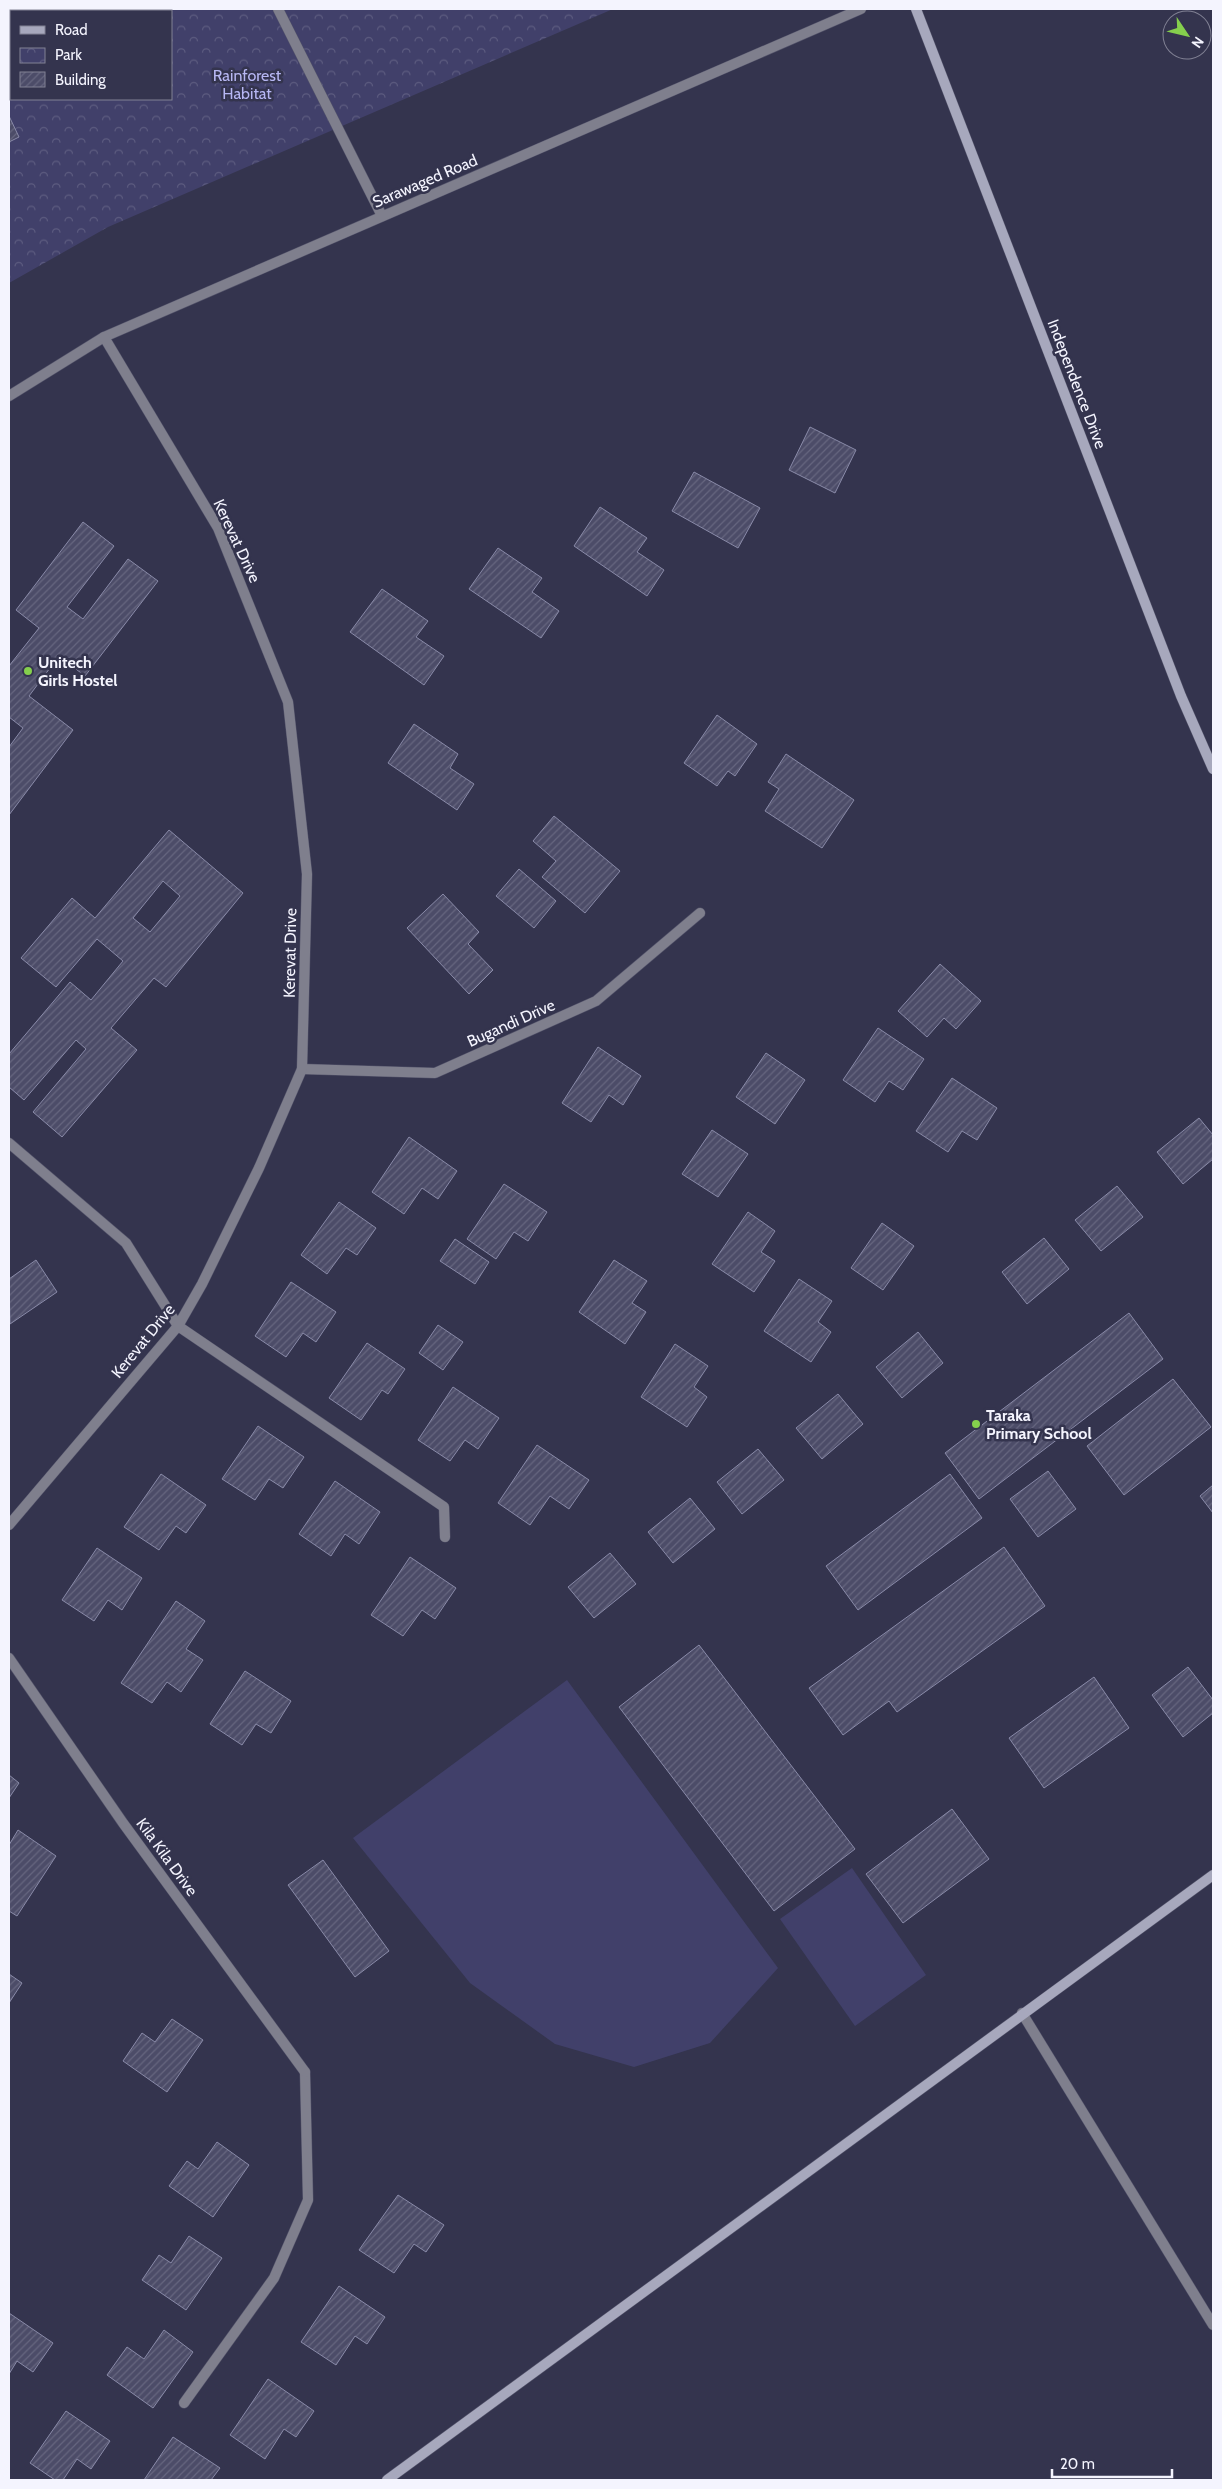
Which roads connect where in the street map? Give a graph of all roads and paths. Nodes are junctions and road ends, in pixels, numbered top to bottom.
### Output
1 (278, 9) edge
2 (861, 9) edge
3 (916, 9) edge
4 (382, 216) junction
5 (104, 337) junction
6 (9, 396) edge
7 (1213, 769) edge
8 (700, 913) dead end
9 (302, 1069) junction
10 (9, 1143) edge
11 (178, 1326) junction
12 (9, 1525) edge
13 (445, 1537) dead end
14 (9, 1658) edge
15 (1213, 1875) edge
16 (1022, 2013) junction
17 (1213, 2325) edge
18 (184, 2403) dead end
19 (386, 2480) edge

1 - 4 street
2 - 4 street, Sarawaged Road
3 - 7 main road, Independence Drive
4 - 5 street, Sarawaged Road
5 - 6 street, Sarawaged Road
5 - 9 street, Kerevat Drive
8 - 9 street, Bugandi Drive
9 - 11 street, Kerevat Drive
10 - 11 street
11 - 12 street, Kerevat Drive
11 - 13 street
14 - 18 street, Kila Kila Drive
15 - 16 main road
16 - 17 street
16 - 19 main road

